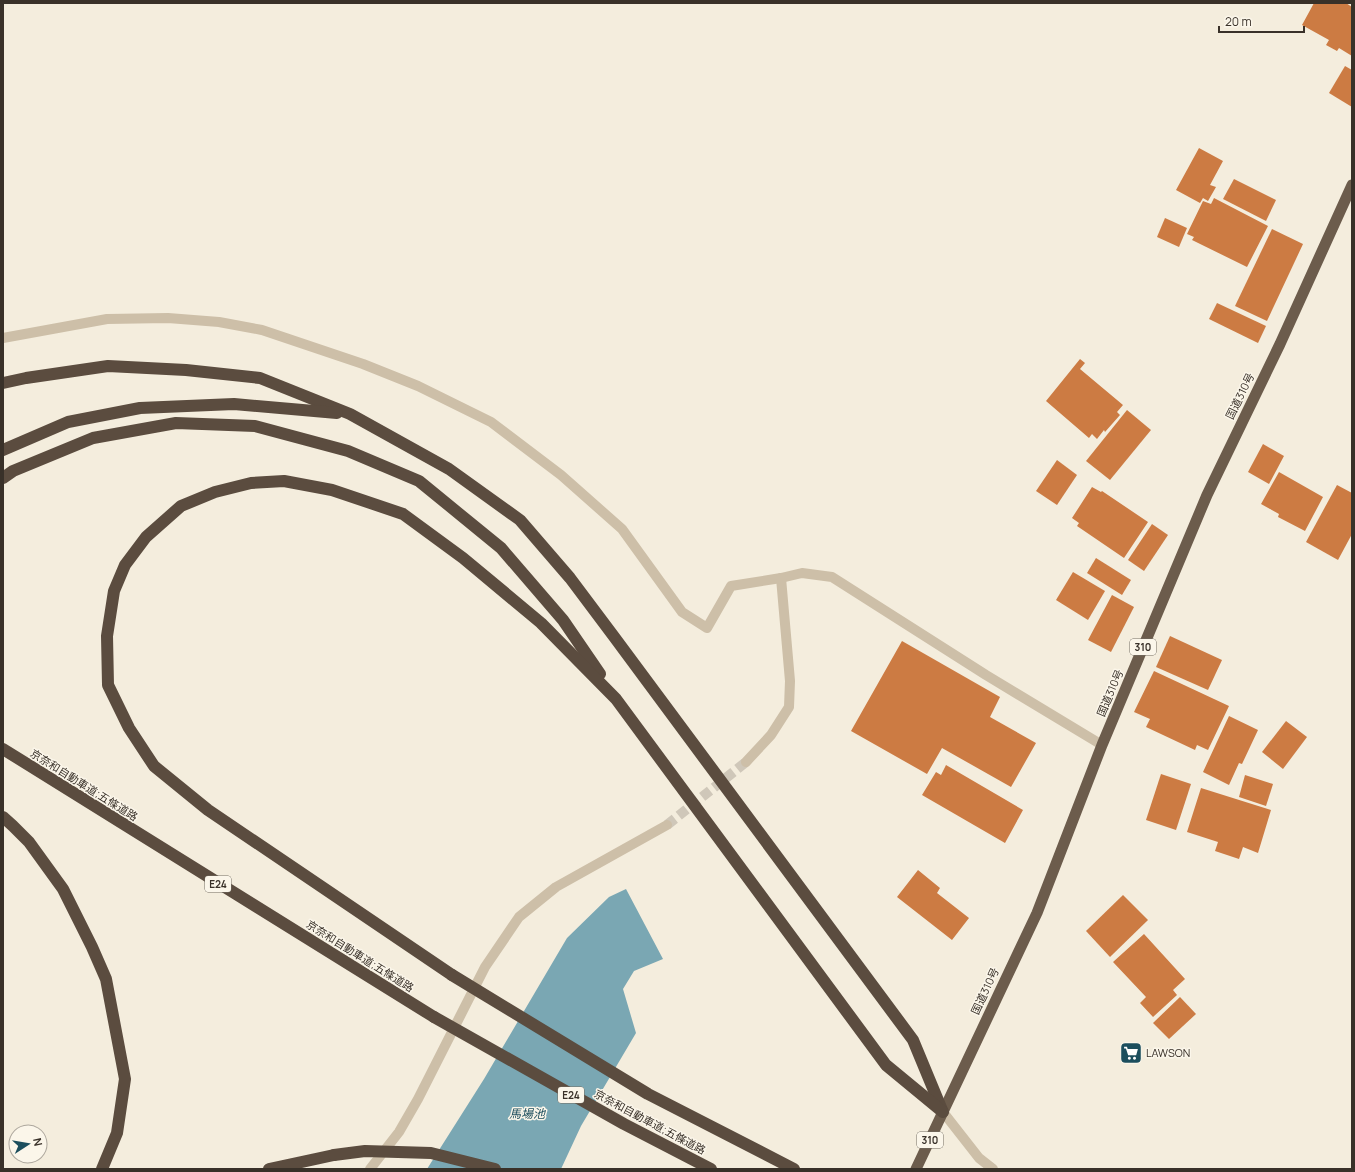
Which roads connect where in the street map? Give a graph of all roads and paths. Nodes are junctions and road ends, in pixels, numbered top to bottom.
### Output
1 (1352, 185) edge
2 (3, 338) edge
3 (3, 383) edge
4 (350, 414) junction
5 (3, 450) edge
6 (3, 478) edge
7 (781, 578) junction
8 (616, 699) junction
9 (1102, 745) junction
10 (3, 750) edge
11 (746, 762) tunnel mouth
12 (3, 817) edge
13 (667, 825) tunnel mouth
14 (943, 1112) junction
15 (102, 1169) edge
16 (270, 1169) edge
17 (370, 1169) edge
18 (495, 1169) edge
19 (711, 1169) edge
20 (794, 1169) edge
21 (916, 1169) edge
22 (993, 1169) edge

1 - 9 highway, 国道310号 / 310
2 - 7 street
3 - 4 highway
4 - 5 highway
4 - 14 highway
6 - 8 highway
7 - 9 street
7 - 11 street
8 - 14 highway
8 - 20 highway, bridge
9 - 14 highway, 国道310号 / 310
10 - 19 highway, 京奈和自動車道;五條道路 / E24, bridge
12 - 15 highway
13 - 17 street
14 - 21 highway, 国道310号 / 310
14 - 22 street
16 - 18 highway, bridge

